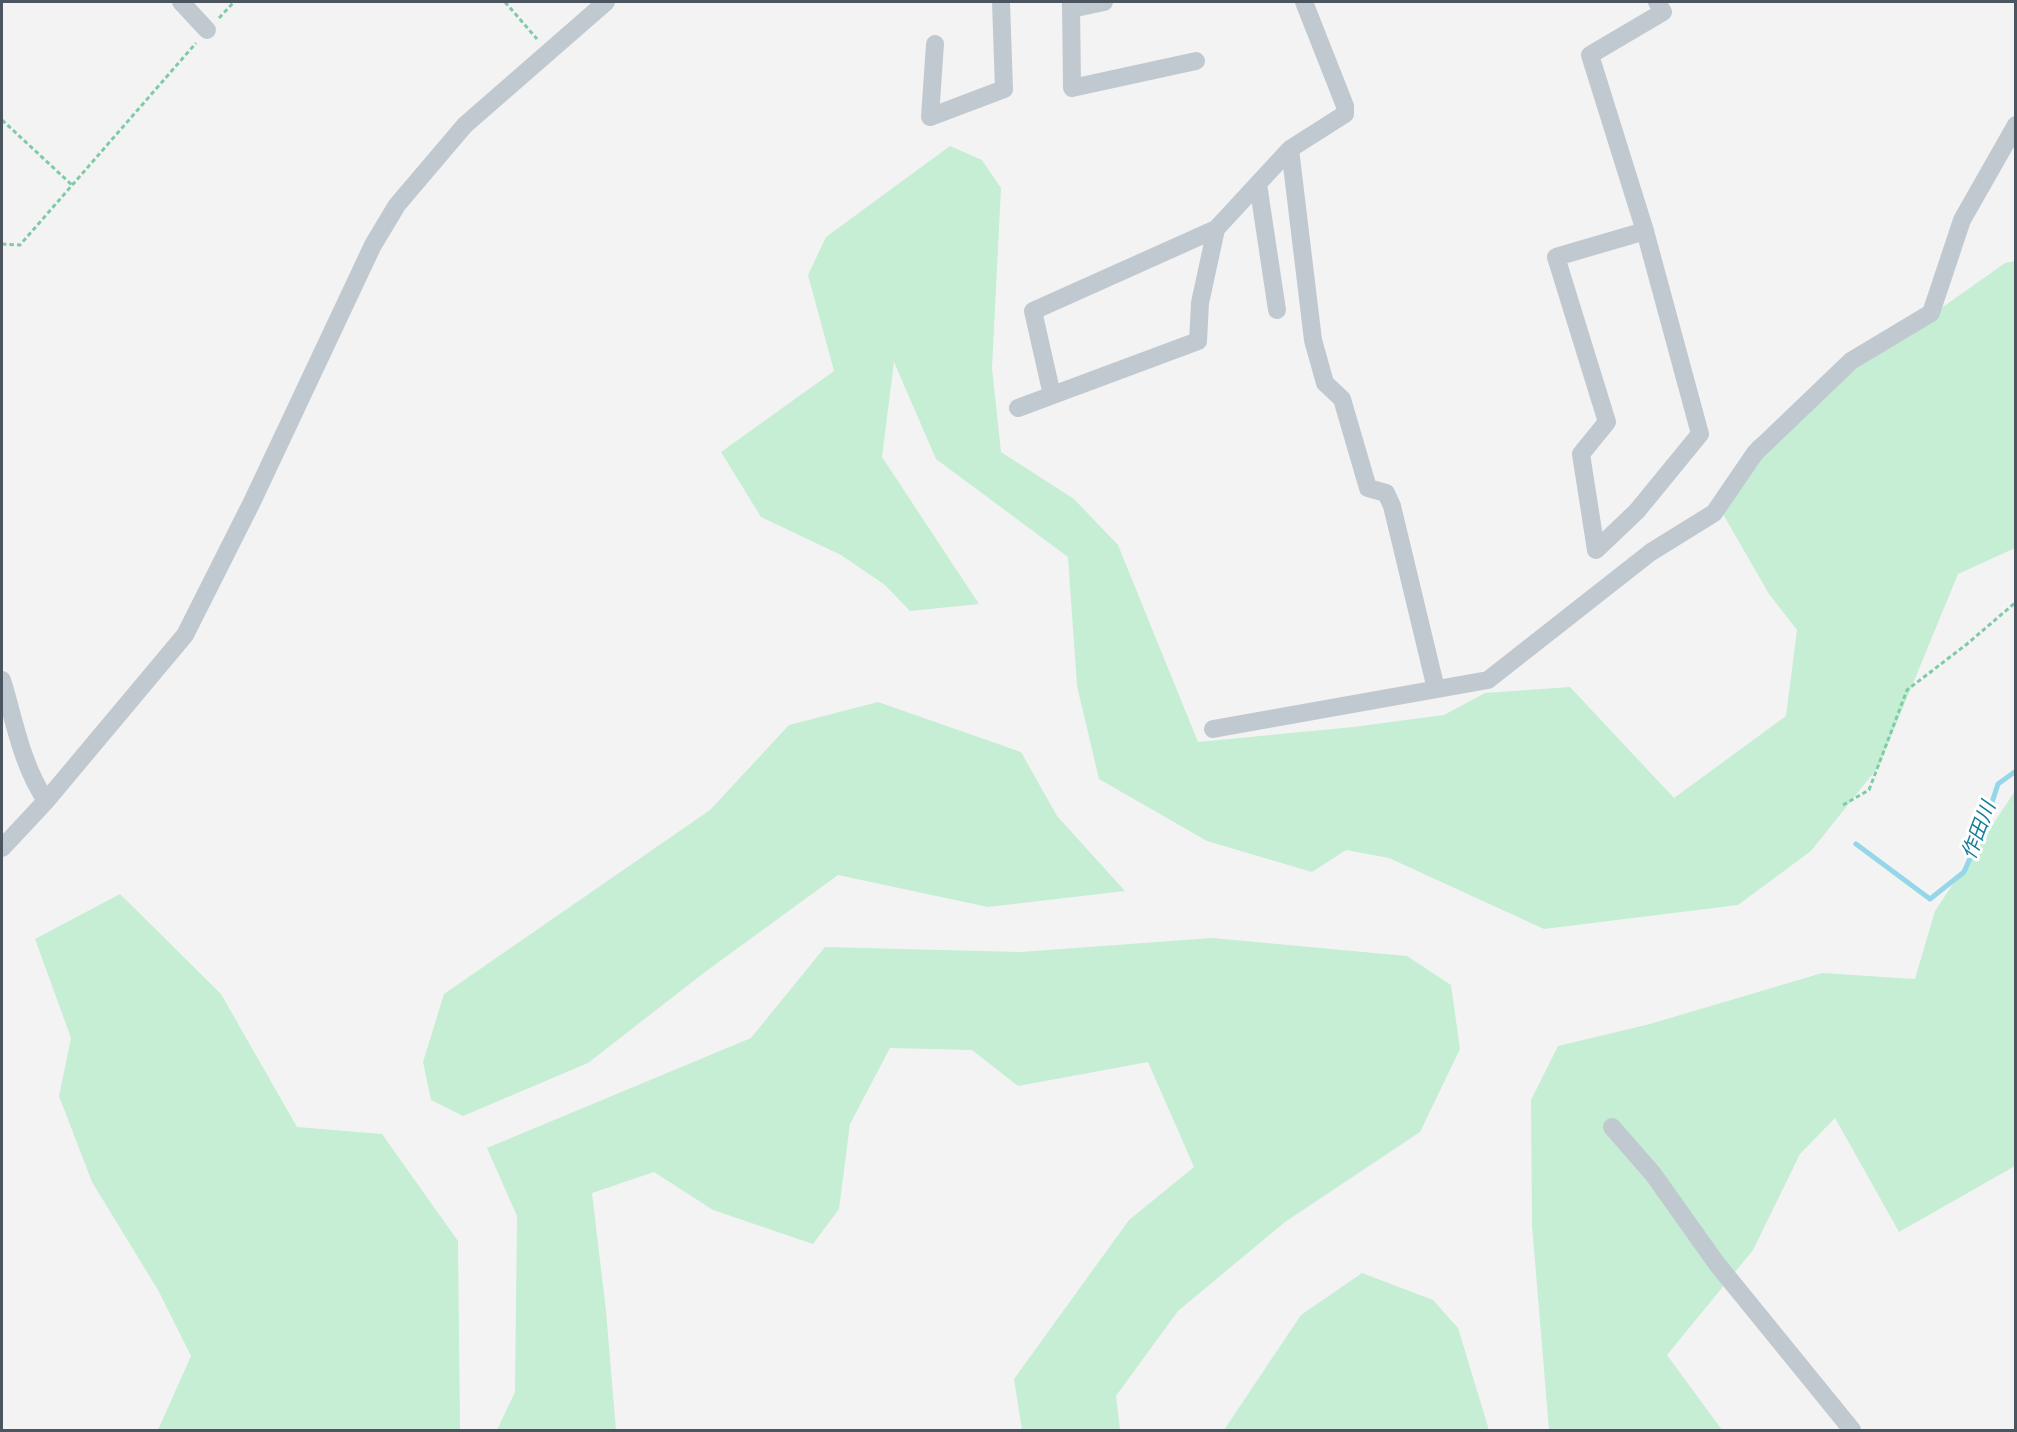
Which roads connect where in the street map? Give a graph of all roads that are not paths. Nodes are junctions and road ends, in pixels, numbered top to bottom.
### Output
1 (181, 2) edge
2 (606, 2) edge
3 (1001, 2) edge
4 (1104, 2) edge
5 (1304, 2) edge
6 (1657, 2) edge
7 (1071, 5) edge
8 (207, 30) road end
9 (935, 44) dead end
10 (1196, 61) dead end
11 (2016, 125) edge
12 (1290, 149) junction
13 (1258, 184) junction
14 (1216, 229) junction
15 (1645, 231) junction
16 (1277, 310) dead end
17 (1052, 395) junction
18 (1018, 408) dead end
19 (2, 680) edge
20 (1436, 690) junction
21 (7, 715) edge
22 (1213, 729) dead end
23 (46, 801) junction
24 (2, 848) edge
25 (1612, 1127) dead end
26 (1852, 1431) edge

1 - 8 street
2 - 23 street
3 - 9 street
4 - 7 street
5 - 12 street
6 - 15 street
7 - 10 street
11 - 20 street
12 - 13 street
12 - 20 street
13 - 14 street
13 - 16 street
14 - 17 street
14 - 17 street
15 - 15 street
17 - 18 street
19 - 21 street
20 - 22 street
21 - 23 street
23 - 24 street
25 - 26 street

